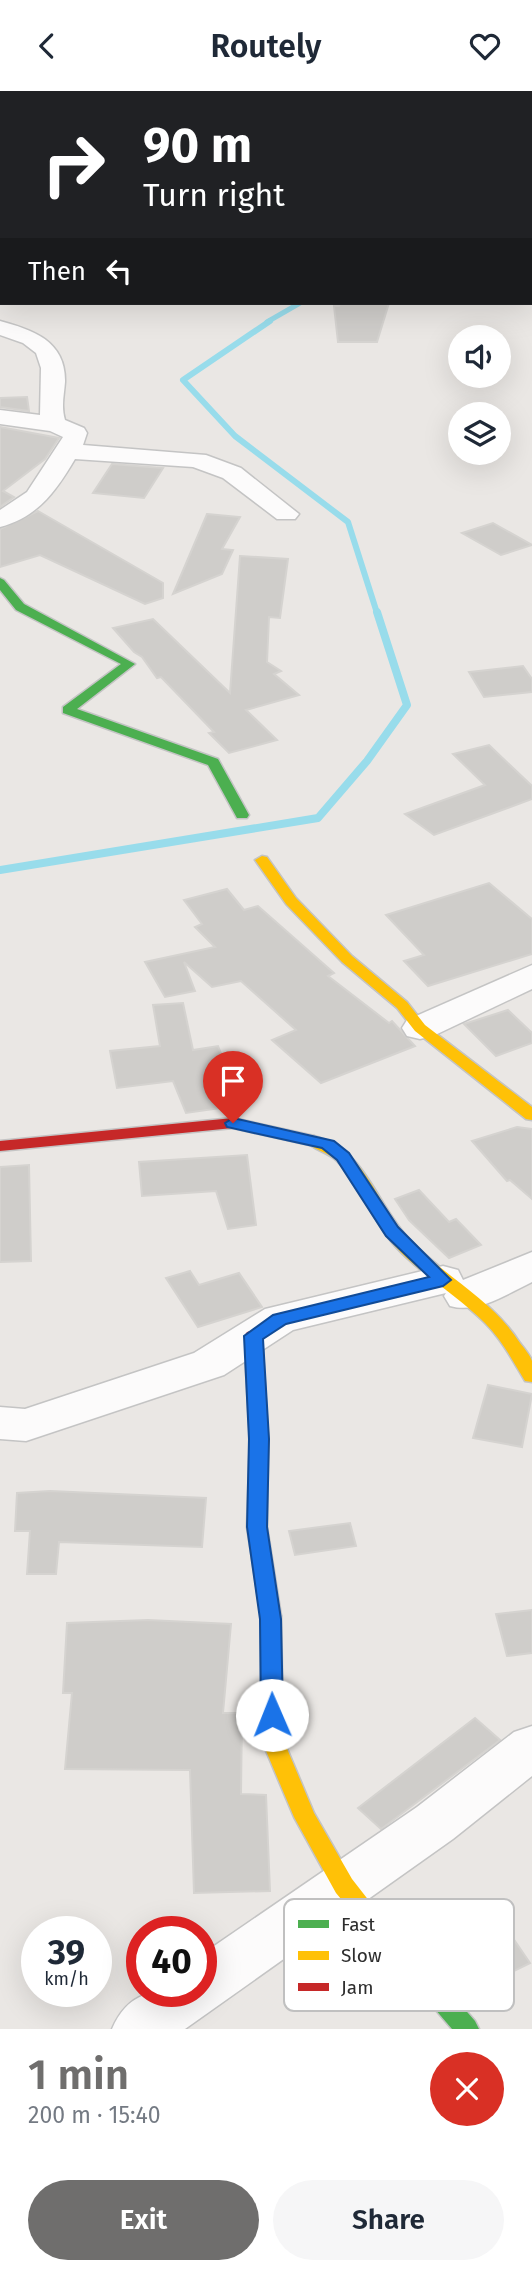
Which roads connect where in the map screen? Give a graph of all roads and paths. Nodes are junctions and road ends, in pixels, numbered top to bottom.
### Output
1 (0, 328) edge
2 (0, 417) edge
3 (55, 424) junction
4 (67, 451) junction
5 (286, 514) dead end
6 (0, 519) edge
7 (0, 582) edge
8 (242, 815) dead end
9 (262, 860) dead end
10 (532, 976) edge
11 (420, 1028) junction
12 (532, 1115) edge
13 (0, 1146) edge
14 (532, 1266) edge
15 (454, 1288) junction
16 (253, 1336) junction
17 (532, 1376) edge
18 (0, 1423) edge
19 (532, 1747) edge
20 (345, 1886) junction
21 (326, 1899) edge
22 (356, 1899) edge
23 (284, 1928) edge
24 (217, 1975) edge
25 (171, 2007) edge
26 (452, 2011) edge
27 (140, 2029) edge
28 (467, 2029) edge

1 - 3 street
2 - 3 street
3 - 4 street
4 - 5 street
4 - 6 street
7 - 8 street
9 - 11 street
10 - 11 street
11 - 12 street
13 - 15 street
14 - 15 street
15 - 16 street
15 - 17 street
16 - 18 street
16 - 20 street
19 - 20 street
20 - 21 street
20 - 22 street
23 - 24 street
25 - 27 street
26 - 28 street

